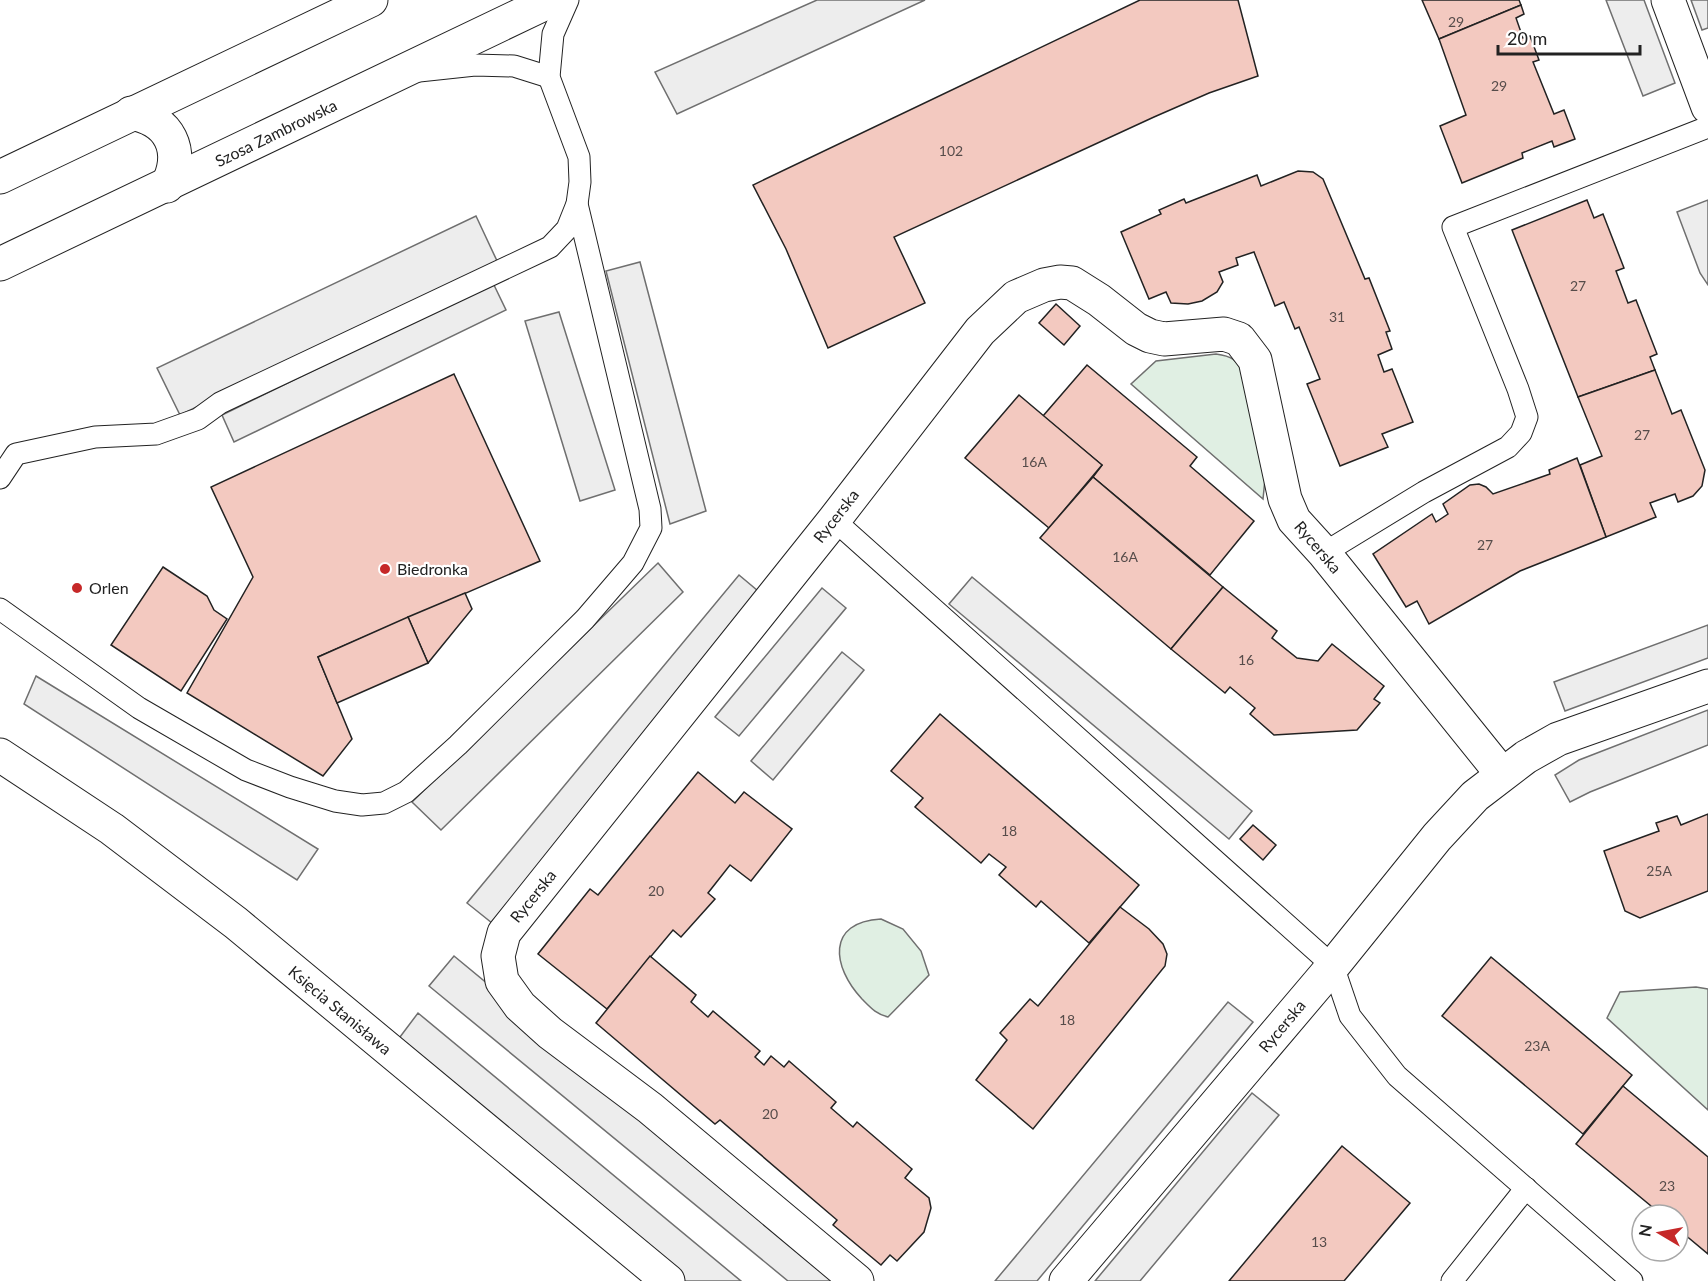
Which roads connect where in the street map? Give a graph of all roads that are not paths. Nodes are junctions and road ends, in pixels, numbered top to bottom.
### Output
1 (371, 0) edge
2 (552, 0) edge
3 (568, 0) edge
4 (1668, 0) edge
5 (399, 74) junction
6 (549, 76) junction
7 (1708, 107) edge
8 (131, 113) junction
9 (1708, 128) edge
10 (0, 177) edge
11 (167, 186) junction
12 (577, 204) junction
13 (0, 264) edge
14 (0, 478) edge
15 (834, 520) junction
16 (1324, 553) junction
17 (0, 609) edge
18 (1708, 686) edge
19 (0, 755) edge
20 (1502, 774) junction
21 (1333, 966) junction
22 (1526, 1188) junction
23 (668, 1281) edge
24 (857, 1281) edge
25 (1066, 1281) edge
26 (1452, 1281) edge
27 (1632, 1281) edge

1 - 8 street
2 - 5 street, Szosa Zambrowska
3 - 6 lane
4 - 7 street
5 - 6 lane
5 - 11 street, Szosa Zambrowska
6 - 12 lane
8 - 10 street
8 - 11 street
9 - 16 lane
11 - 13 street, Szosa Zambrowska
12 - 14 lane
12 - 17 lane
15 - 16 street, Rycerska
15 - 21 lane
15 - 24 street, Rycerska
16 - 20 street, Rycerska
18 - 20 street, Rycerska
19 - 23 street, Księcia Stanisława
20 - 21 street, Rycerska
21 - 22 lane
21 - 25 street, Rycerska
22 - 26 lane
22 - 27 lane

